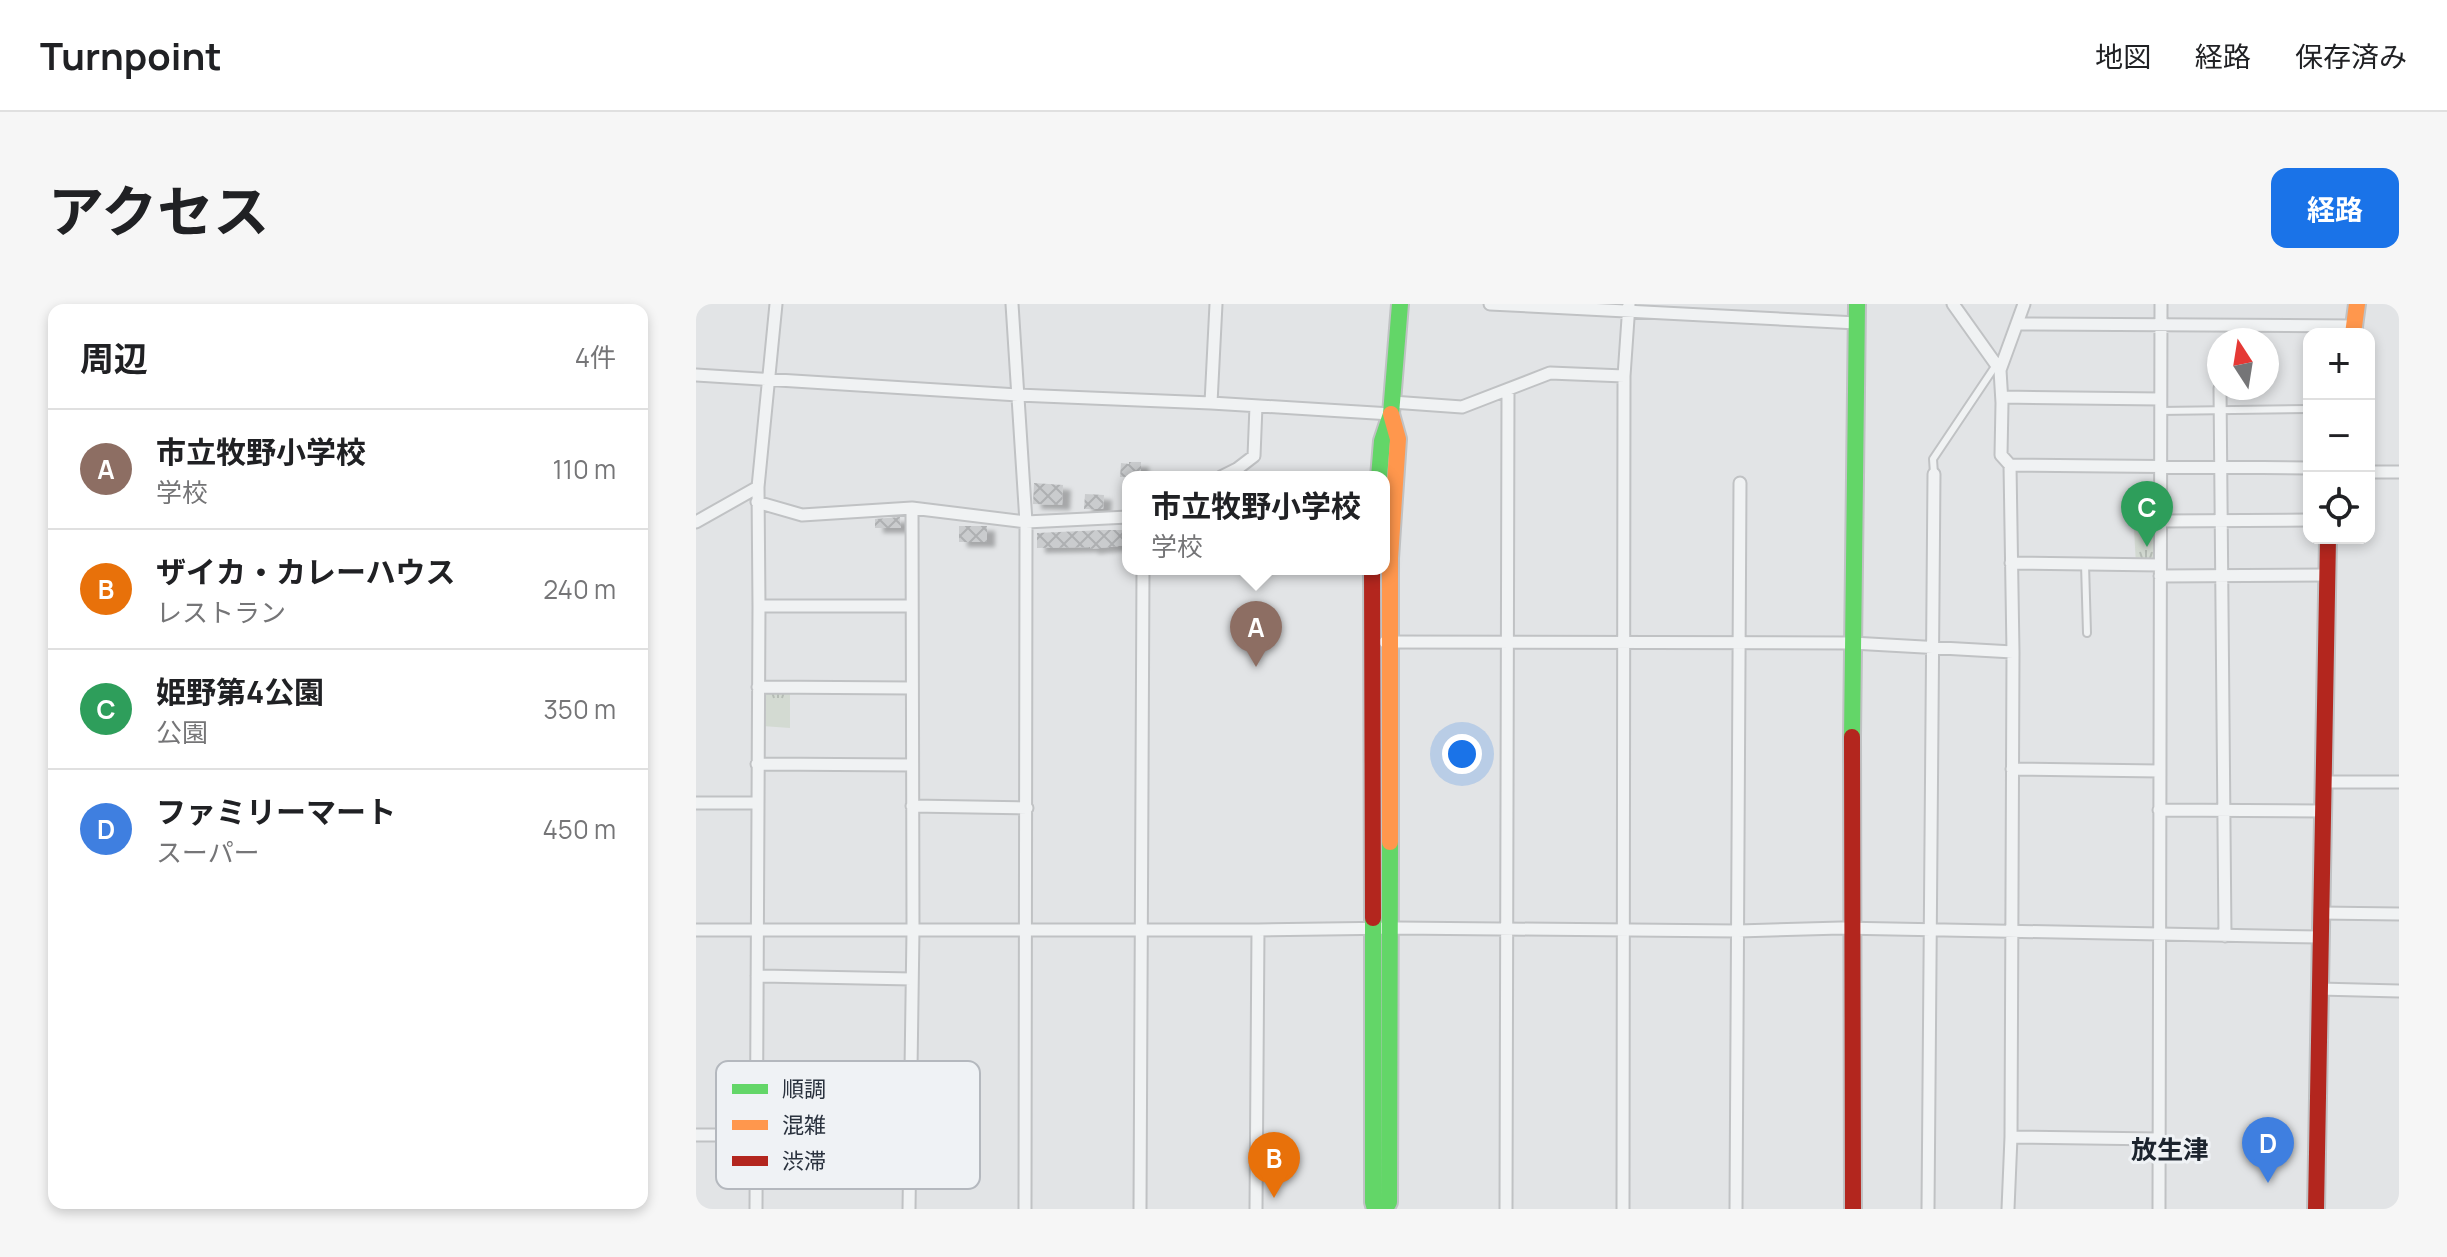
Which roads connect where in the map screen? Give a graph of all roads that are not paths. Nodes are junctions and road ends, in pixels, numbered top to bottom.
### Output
1 (776, 304) edge
2 (1012, 304) edge
3 (1216, 304) edge
4 (1400, 304) edge
5 (1490, 304) edge
6 (1857, 304) edge
7 (1953, 304) edge
8 (2024, 304) edge
9 (2161, 304) edge
10 (2357, 304) edge
11 (1628, 308) edge
12 (1857, 323) junction
13 (2018, 324) junction
14 (2161, 325) junction
15 (2219, 326) joint
16 (2303, 328) edge
17 (2354, 328) edge
18 (1998, 368) junction
19 (696, 375) edge
20 (1624, 376) junction
21 (767, 378) junction
22 (1508, 391) junction
23 (1018, 395) junction
24 (2002, 397) junction
25 (2220, 400) edge
26 (1211, 403) junction
27 (2160, 405) junction
28 (1256, 406) junction
29 (1391, 408) junction
30 (2303, 409) edge
31 (2220, 411) junction
32 (2010, 465) junction
33 (2160, 467) junction
34 (2221, 467) junction
35 (2303, 468) edge
36 (1233, 471) edge
37 (1380, 471) edge
38 (2375, 472) edge
39 (2399, 472) edge
40 (1934, 474) joint
41 (1740, 483) dead end
42 (758, 487) junction
43 (757, 502) junction
44 (912, 508) junction
45 (1122, 517) edge
46 (2303, 520) edge
47 (2160, 521) junction
48 (2221, 521) junction
49 (696, 522) edge
50 (1026, 522) junction
51 (1390, 526) edge
52 (2328, 544) edge
53 (2011, 563) junction
54 (2085, 564) junction
55 (2160, 571) junction
56 (1143, 575) edge
57 (1372, 575) edge
58 (1388, 575) edge
59 (2326, 575) junction
60 (2222, 576) junction
61 (759, 606) junction
62 (912, 606) junction
63 (2087, 633) dead end
64 (1372, 642) junction
65 (1390, 642) junction
66 (1740, 643) junction
67 (1852, 643) junction
68 (1507, 644) junction
69 (1625, 644) junction
70 (1933, 648) junction
71 (2013, 652) junction
72 (758, 687) junction
73 (911, 688) junction
74 (757, 764) junction
75 (912, 765) junction
76 (2012, 769) junction
77 (2159, 771) junction
78 (2322, 782) junction
79 (2399, 782) edge
80 (696, 803) edge
81 (757, 803) junction
82 (912, 806) junction
83 (1027, 808) junction
84 (2159, 810) junction
85 (2224, 810) junction
86 (2322, 811) junction
87 (2320, 913) junction
88 (2399, 914) edge
89 (1854, 928) junction
90 (757, 929) junction
91 (1027, 929) junction
92 (1929, 929) junction
93 (696, 930) edge
94 (913, 930) junction
95 (1141, 930) junction
96 (1258, 930) junction
97 (1381, 930) junction
98 (1507, 931) junction
99 (1623, 931) junction
100 (1738, 931) junction
101 (2011, 931) junction
102 (2159, 934) junction
103 (2225, 936) junction
104 (2319, 937) junction
105 (757, 976) junction
106 (912, 979) junction
107 (2319, 989) junction
108 (2399, 991) edge
109 (756, 1061) edge
110 (911, 1061) edge
111 (2011, 1137) junction
112 (2159, 1139) junction
113 (909, 1189) edge
114 (909, 1209) edge
115 (1025, 1209) edge
116 (1140, 1209) edge
117 (1256, 1209) edge
118 (1375, 1209) edge
119 (1385, 1209) edge
120 (1506, 1209) edge
121 (1623, 1209) edge
122 (1736, 1209) edge
123 (1853, 1209) edge
124 (1928, 1209) edge
125 (2008, 1209) edge
126 (2159, 1209) edge
127 (2316, 1209) edge

1 - 21 street
2 - 23 street
3 - 26 street
4 - 29 street
5 - 11 street
6 - 12 street
7 - 18 street
8 - 13 street
9 - 14 street
10 - 17 street
11 - 12 street
11 - 20 street
12 - 67 street
13 - 14 street
13 - 18 street
14 - 15 street
14 - 27 street
15 - 16 street
18 - 24 street
18 - 40 lane
19 - 21 street
20 - 22 street
20 - 69 street
21 - 23 street
21 - 42 street
22 - 29 street
22 - 68 street
23 - 26 street
23 - 50 street
24 - 27 street
24 - 32 street
25 - 31 street
26 - 28 street
27 - 31 lane
27 - 33 street
28 - 29 street
28 - 36 street
29 - 37 street
29 - 51 street
30 - 31 lane
31 - 34 street
32 - 33 street
32 - 53 street
33 - 34 street
33 - 47 street
34 - 35 street
34 - 48 street
38 - 39 street
40 - 70 street
41 - 66 street
42 - 43 street
42 - 49 street
43 - 44 street
43 - 61 street
44 - 50 street
44 - 62 street
45 - 50 street
46 - 48 street
47 - 48 street
47 - 55 street
48 - 60 street
50 - 83 street
52 - 59 street
53 - 54 street
53 - 71 street
54 - 55 street
54 - 63 lane
55 - 60 street
55 - 77 street
56 - 95 street
57 - 64 street
58 - 65 street
59 - 60 street
59 - 78 street
60 - 85 street
61 - 62 street
61 - 72 street
62 - 73 street
64 - 65 street
64 - 97 street
65 - 68 street
65 - 97 street
66 - 67 street
66 - 69 street
66 - 100 street
67 - 70 street
67 - 89 street
68 - 69 street
68 - 98 street
69 - 99 street
70 - 71 street
70 - 92 street
71 - 76 street
72 - 73 street
72 - 74 street
73 - 75 street
74 - 75 street
74 - 81 street
75 - 82 street
76 - 77 street
76 - 101 street
77 - 84 street
78 - 79 street
78 - 86 street
80 - 81 street
81 - 90 street
82 - 83 street
82 - 94 street
83 - 91 street
84 - 85 street
84 - 102 street
85 - 86 street
85 - 103 street
86 - 87 street
87 - 88 street
87 - 104 street
89 - 92 street
89 - 100 street
89 - 123 street
90 - 93 street
90 - 94 street
90 - 105 street
91 - 94 street
91 - 95 street
91 - 115 street
92 - 101 street
92 - 124 street
94 - 106 street
95 - 96 street
95 - 116 street
96 - 97 street
96 - 117 street
97 - 98 street
97 - 118 street
97 - 119 street
98 - 99 street
98 - 120 street
99 - 100 street
99 - 121 street
100 - 122 street
101 - 102 street
101 - 111 street
102 - 103 street
102 - 112 street
103 - 104 street
104 - 107 street
105 - 106 street
105 - 109 street
106 - 110 street
107 - 108 street
107 - 127 street
111 - 112 street
111 - 125 street
112 - 126 street
113 - 114 street

